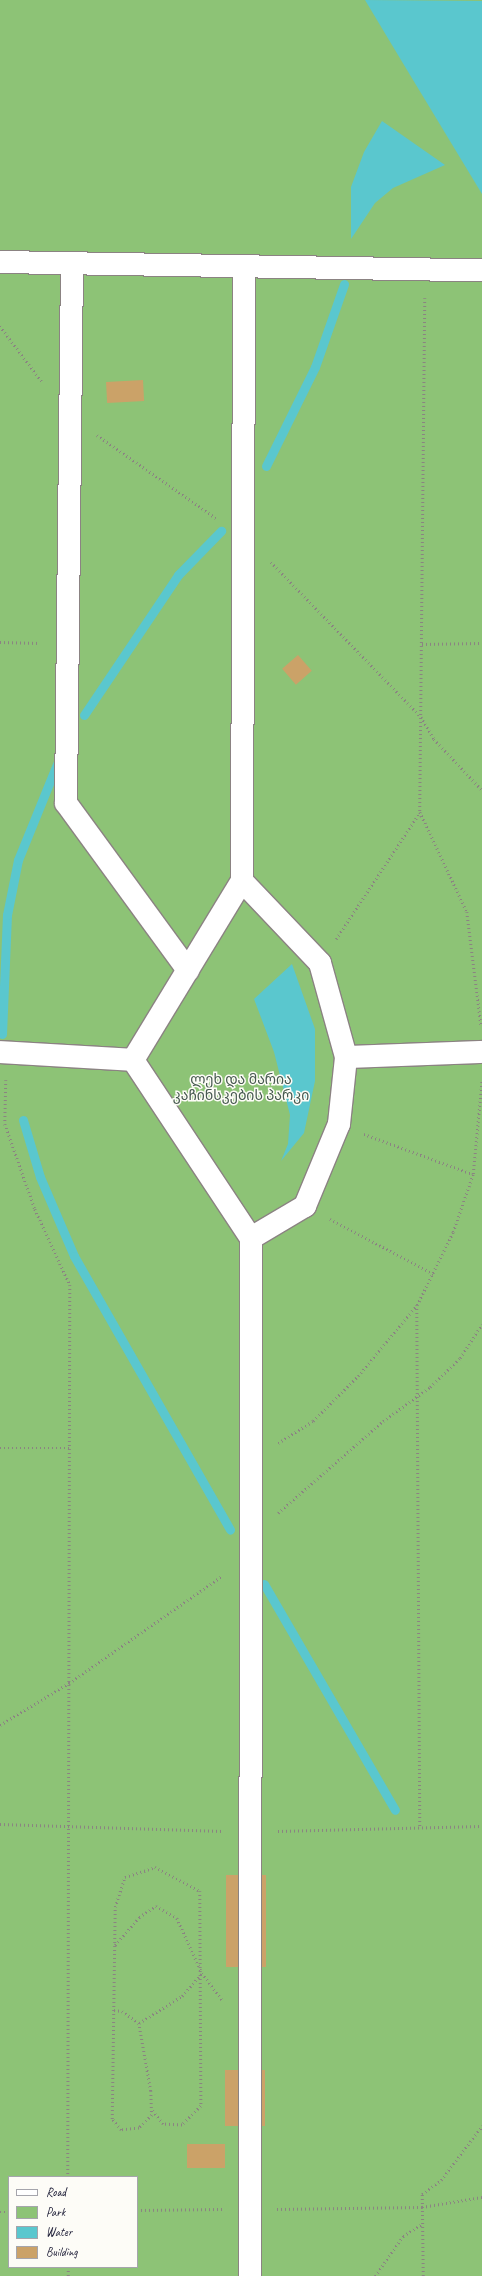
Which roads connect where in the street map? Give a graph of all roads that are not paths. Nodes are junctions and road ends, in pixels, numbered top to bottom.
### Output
1 (0, 262) edge
2 (72, 263) junction
3 (244, 266) junction
4 (482, 270) edge
5 (242, 881) junction
6 (188, 970) junction
7 (4, 1052) edge
8 (482, 1052) edge
9 (346, 1057) junction
10 (133, 1060) junction
11 (251, 1238) junction
12 (250, 2276) edge

1 - 2 street
2 - 3 street
2 - 6 street
3 - 4 street
3 - 5 street
5 - 6 street
5 - 9 street
6 - 10 street
7 - 10 street
8 - 9 street
9 - 11 street
10 - 11 street
11 - 12 street

